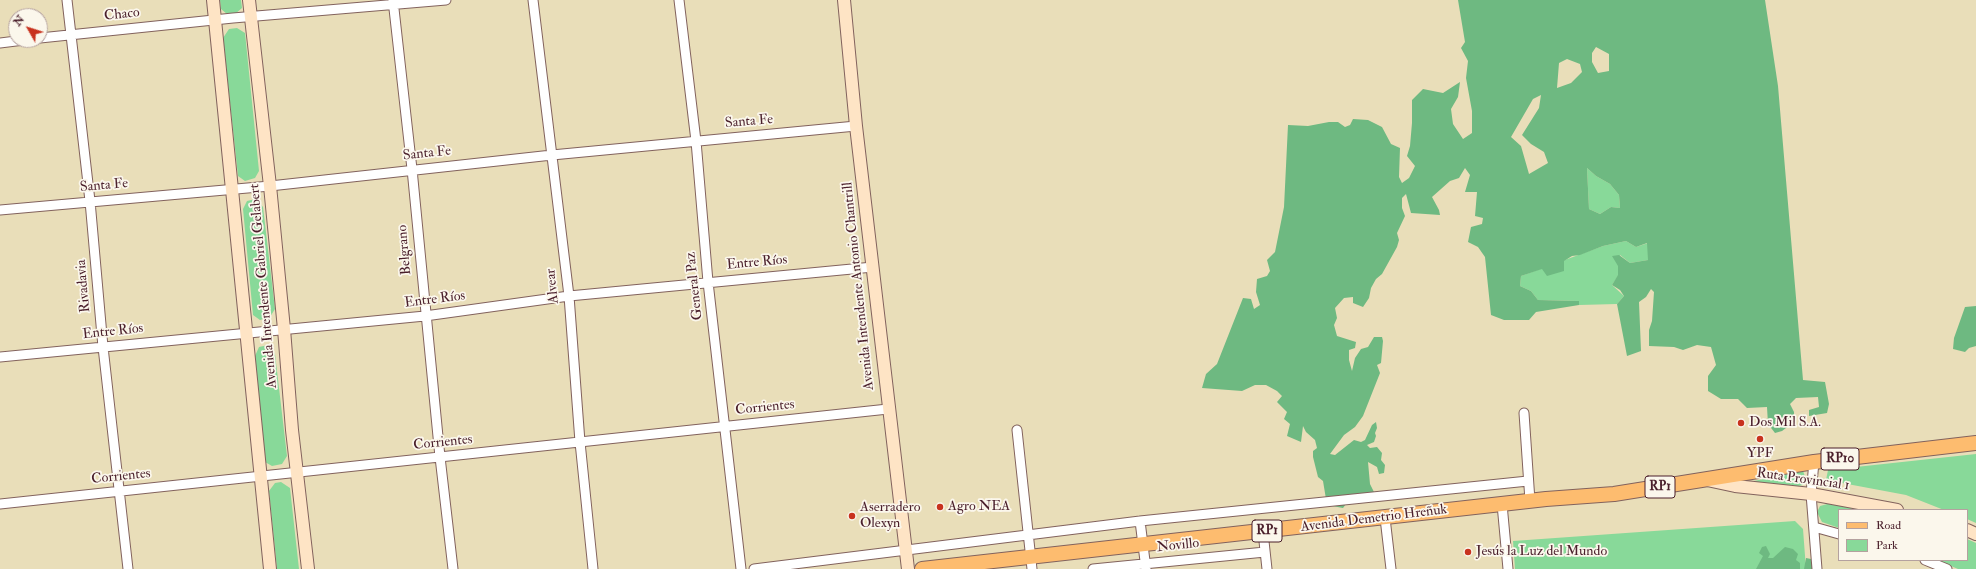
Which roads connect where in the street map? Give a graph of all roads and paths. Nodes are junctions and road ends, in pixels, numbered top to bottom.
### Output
1 (67, 0) edge
2 (213, 0) edge
3 (249, 0) edge
4 (446, 0) edge
5 (533, 0) edge
6 (679, 0) edge
7 (844, 0) edge
8 (393, 3) edge
9 (250, 16) junction
10 (215, 20) junction
11 (71, 35) junction
12 (48, 37) edge
13 (856, 126) junction
14 (696, 141) junction
15 (552, 155) junction
16 (412, 169) junction
17 (270, 186) junction
18 (231, 189) junction
19 (90, 201) junction
20 (0, 210) edge
21 (873, 267) junction
22 (708, 282) junction
23 (569, 296) junction
24 (425, 316) junction
25 (284, 329) junction
26 (248, 333) junction
27 (103, 347) junction
28 (0, 357) edge
29 (888, 410) junction
30 (1524, 413) dead end
31 (724, 427) junction
32 (1017, 430) dead end
33 (580, 442) junction
34 (1976, 442) edge
35 (440, 457) junction
36 (1814, 462) junction
37 (296, 472) junction
38 (261, 476) junction
39 (1706, 480) junction
40 (1528, 481) junction
41 (119, 491) junction
42 (1811, 494) junction
43 (1530, 501) junction
44 (0, 504) edge
45 (1502, 504) junction
46 (1892, 509) edge
47 (1385, 518) junction
48 (1140, 521) junction
49 (1814, 527) junction
50 (1263, 532) junction
51 (1838, 534) edge
52 (1029, 536) junction
53 (1143, 544) junction
54 (906, 550) junction
55 (1265, 552) junction
56 (1927, 561) edge
57 (1032, 563) edge
58 (1145, 566) edge
59 (128, 569) edge
60 (270, 569) edge
61 (308, 569) edge
62 (452, 569) edge
63 (593, 569) edge
64 (741, 569) edge
65 (754, 569) edge
66 (908, 569) edge
67 (922, 569) edge
68 (1093, 569) edge
69 (1267, 569) edge
70 (1391, 569) edge
71 (1508, 569) edge
72 (1817, 569) edge
73 (1947, 569) edge

1 - 11 street, Rivadavia
2 - 10 main road, Avenida Intendente Gabriel Gelabert
3 - 9 main road, Avenida Intendente Gabriel Gelabert
4 - 8 street, Chaco
5 - 15 street, Alvear
6 - 14 street, General Paz
7 - 13 main road, Avenida Intendente Antonio Chantrill
8 - 9 street, Chaco
8 - 16 street, Belgrano
9 - 10 street, Chaco
9 - 17 main road, Avenida Intendente Gabriel Gelabert
10 - 11 street, Chaco
10 - 18 main road, Avenida Intendente Gabriel Gelabert
11 - 12 street, Chaco
11 - 19 street, Rivadavia
13 - 14 street, Santa Fe
13 - 21 main road, Avenida Intendente Antonio Chantrill
14 - 15 street, Santa Fe
14 - 22 street, General Paz
15 - 16 street, Santa Fe
15 - 23 street, Alvear
16 - 17 street, Santa Fe
16 - 24 street, Belgrano
17 - 18 street, Santa Fe
17 - 25 main road, Avenida Intendente Gabriel Gelabert
18 - 19 street, Santa Fe
18 - 26 main road, Avenida Intendente Gabriel Gelabert
19 - 20 street, Santa Fe
19 - 27 street, Rivadavia
21 - 22 street, Entre Ríos
21 - 29 main road, Avenida Intendente Antonio Chantrill
22 - 23 street, Entre Ríos
22 - 31 street, General Paz
23 - 24 street, Entre Ríos
23 - 33 street, Alvear
24 - 25 street, Entre Ríos
24 - 35 street, Belgrano
25 - 26 street, Entre Ríos
25 - 37 main road, Avenida Intendente Gabriel Gelabert
26 - 27 street, Entre Ríos
26 - 38 main road, Avenida Intendente Gabriel Gelabert
27 - 28 street, Entre Ríos
27 - 41 street, Rivadavia
29 - 31 street, Corrientes
29 - 54 main road, Avenida Intendente Antonio Chantrill
30 - 40 street
31 - 33 street, Corrientes
31 - 64 street, General Paz
32 - 52 street
33 - 35 street, Corrientes
33 - 63 street, Alvear
34 - 36 main road, RP10
35 - 37 street, Corrientes
35 - 62 street, Belgrano
36 - 39 main road, RP10
36 - 42 street
37 - 38 street, Corrientes
37 - 61 main road, Avenida Intendente Gabriel Gelabert
38 - 41 street, Corrientes
38 - 60 main road, Avenida Intendente Gabriel Gelabert
39 - 42 main road, Ruta Provincial 1 / RP1
39 - 43 main road, Avenida Demetrio Hreñuk / RP1
40 - 43 street
40 - 48 street
41 - 44 street, Corrientes
41 - 59 street, Rivadavia
42 - 46 main road, Ruta Provincial 1 / RP1
42 - 49 street
43 - 45 main road, Avenida Demetrio Hreñuk / RP1
45 - 47 main road, Avenida Demetrio Hreñuk / RP1
45 - 71 street
47 - 50 main road, Avenida Demetrio Hreñuk / RP1
47 - 70 street
48 - 52 street
48 - 53 street
49 - 51 street
49 - 72 street
50 - 53 main road, Avenida Demetrio Hreñuk / RP1
50 - 55 street
52 - 54 street
52 - 57 street
53 - 57 main road, Avenida Demetrio Hreñuk / RP1
53 - 58 street
54 - 65 street
54 - 66 main road, Avenida Intendente Antonio Chantrill
55 - 58 street, Novillo
55 - 69 street
56 - 73 street
57 - 67 main road, Avenida Demetrio Hreñuk / RP1
58 - 68 street, Novillo

